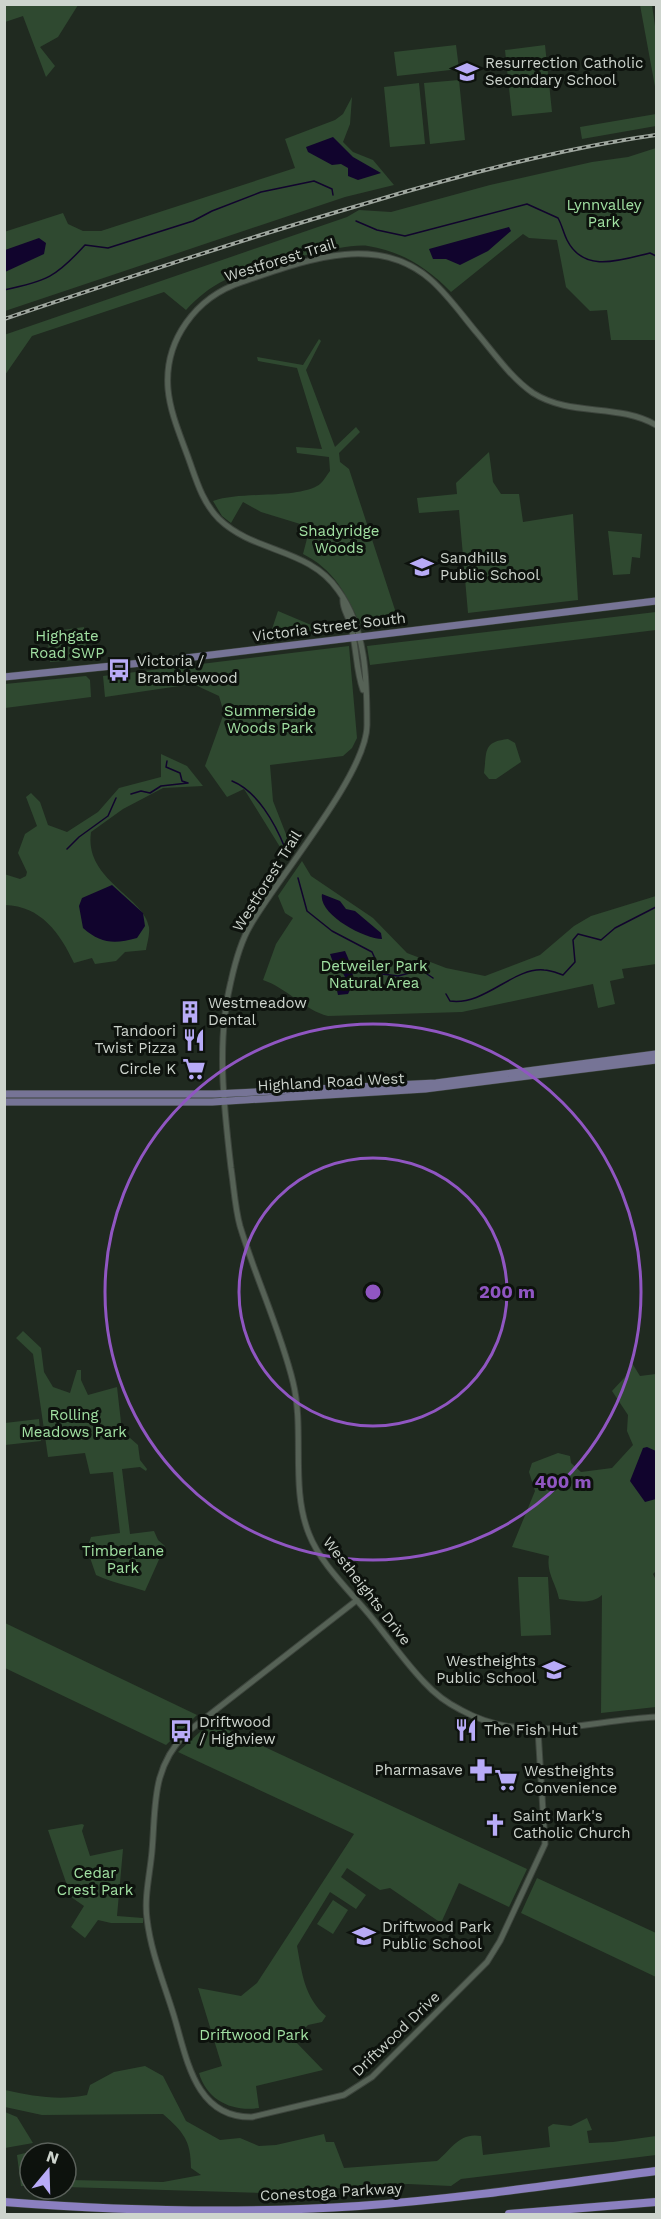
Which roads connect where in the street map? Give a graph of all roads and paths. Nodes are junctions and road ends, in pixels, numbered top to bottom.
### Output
1 (657, 425) edge
2 (657, 601) edge
3 (357, 636) junction
4 (4, 677) edge
5 (657, 1054) edge
6 (657, 1060) edge
7 (4, 1094) edge
8 (224, 1098) junction
9 (4, 1102) edge
10 (357, 1599) junction
11 (657, 1717) edge
12 (538, 1730) junction
13 (657, 2172) edge
14 (4, 2202) edge
15 (657, 2202) edge
16 (509, 2214) edge

1 - 3 street, Westforest Trail
2 - 3 main road, Victoria Street South
3 - 4 main road, Victoria Street South
3 - 8 street, Westforest Trail
5 - 8 main road, Highland Road West
6 - 8 main road, Highland Road West
7 - 8 main road, Highland Road West
8 - 9 main road, Highland Road West
8 - 10 street, Westheights Drive
10 - 12 street, Westheights Drive
10 - 12 street, Driftwood Drive
11 - 12 street, Westheights Drive
13 - 14 highway, Conestoga Parkway
15 - 16 highway

